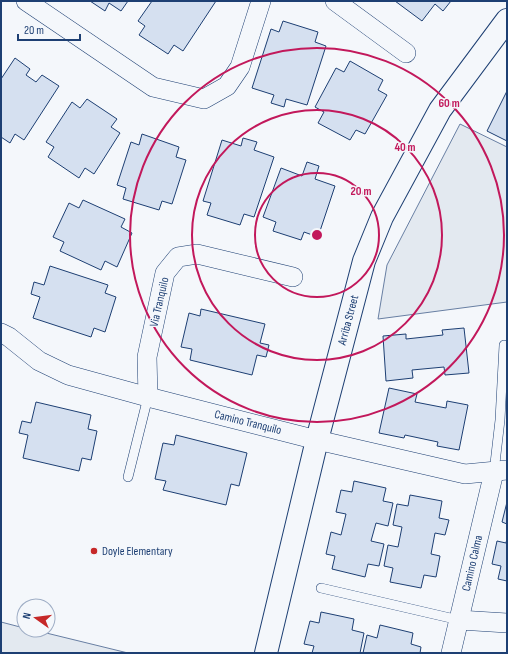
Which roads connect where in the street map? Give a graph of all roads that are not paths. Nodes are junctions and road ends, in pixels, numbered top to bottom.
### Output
1 (26, 1) edge
2 (261, 1) edge
3 (335, 1) edge
4 (507, 20) edge
5 (406, 53) dead end
6 (293, 277) dead end
7 (1, 333) edge
8 (504, 345) dead end
9 (148, 397) junction
10 (317, 440) junction
11 (500, 471) edge
12 (128, 477) dead end
13 (321, 588) dead end
14 (458, 620) junction
15 (507, 623) edge
16 (266, 653) edge
17 (451, 653) edge

1 - 2 street
3 - 5 street
4 - 10 street, Arriba Street
6 - 9 street, Via Tranquilo
7 - 9 street, Camino Tranquilo
8 - 11 lane
9 - 10 street, Camino Tranquilo
9 - 12 lane
10 - 11 street, Camino Tranquilo
10 - 16 street, Arriba Street
11 - 14 street, Camino Calma
13 - 14 lane
14 - 15 street
14 - 17 street, Camino Calma

